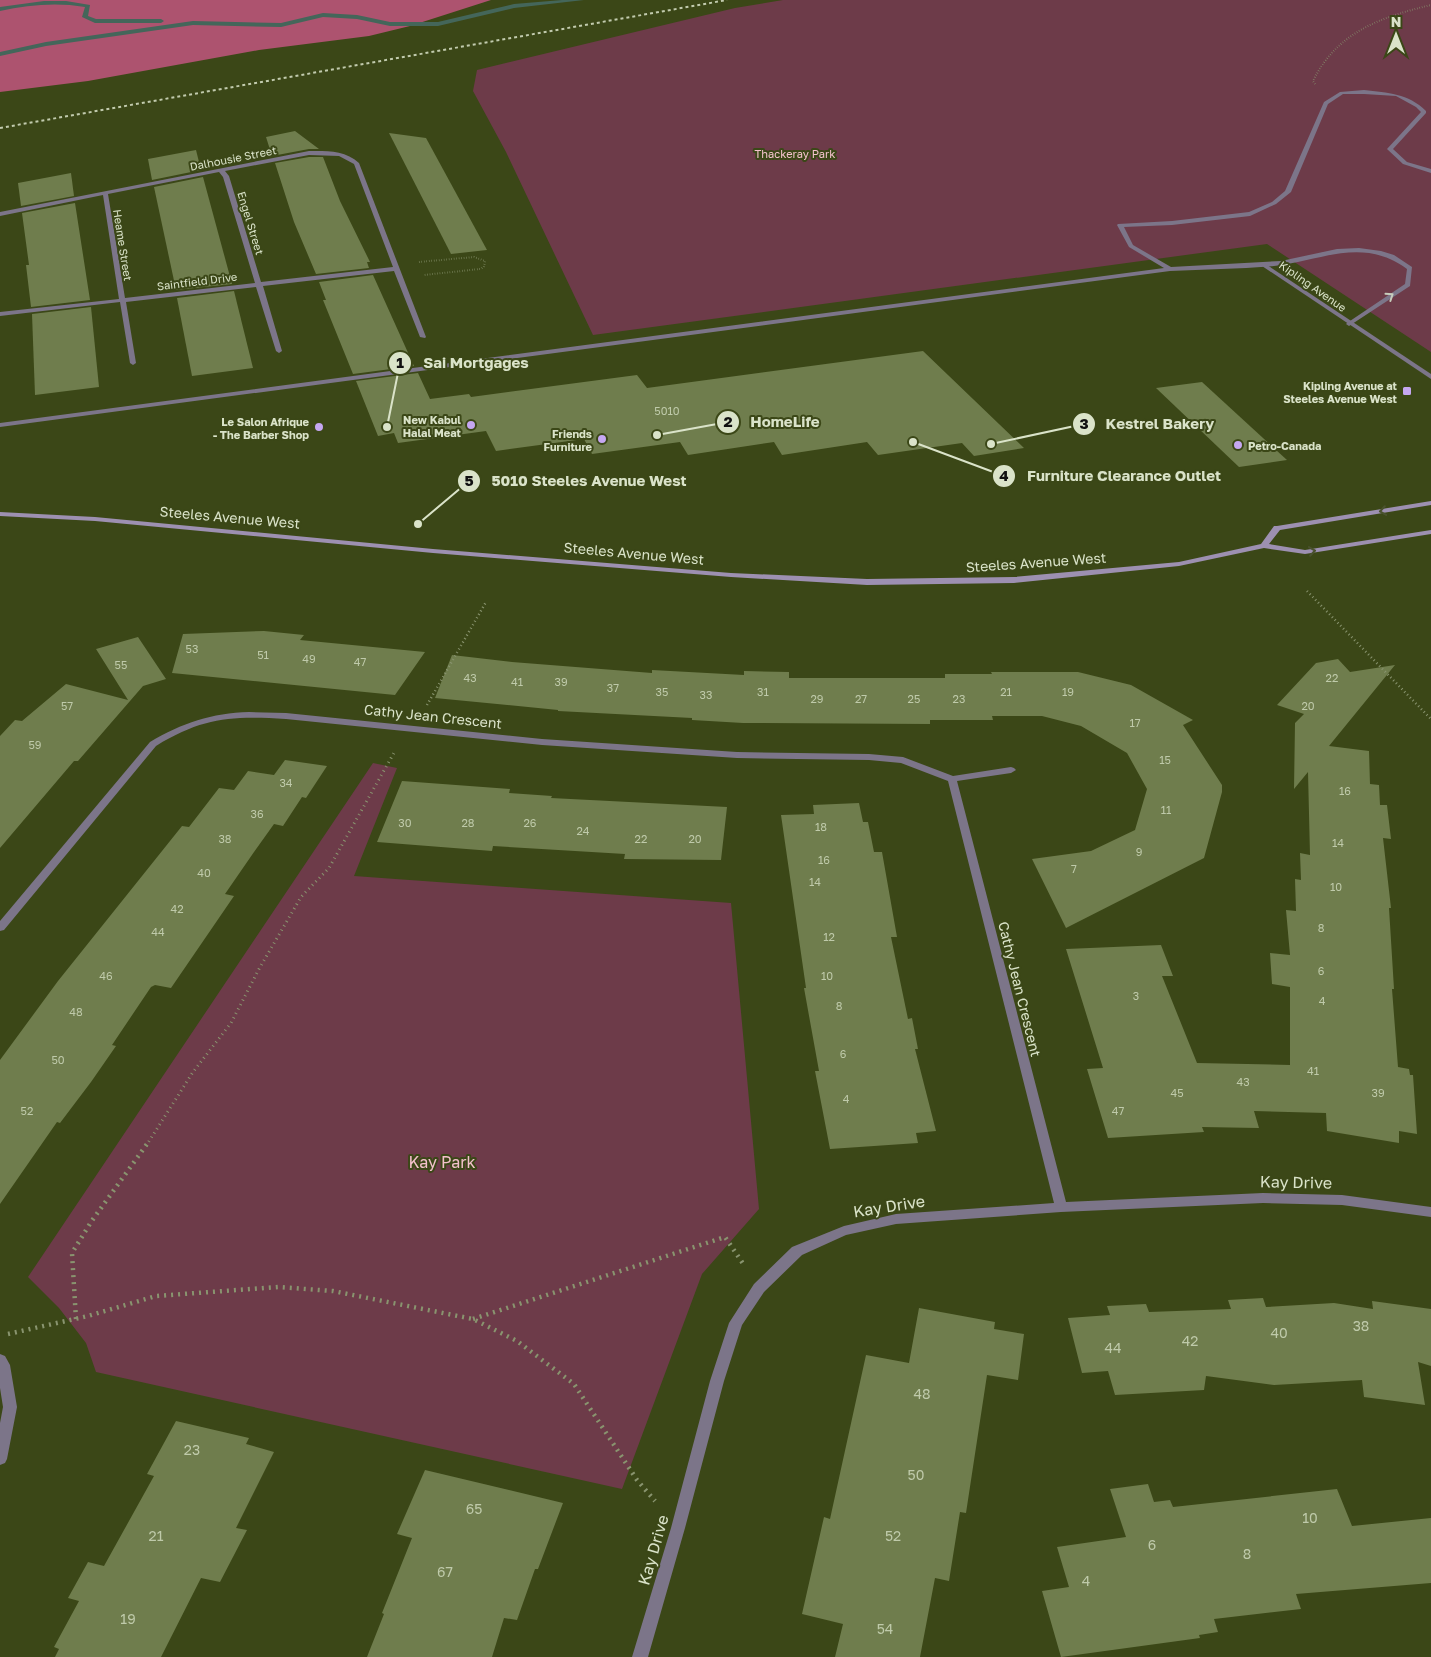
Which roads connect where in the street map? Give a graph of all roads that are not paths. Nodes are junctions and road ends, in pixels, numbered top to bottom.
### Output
1 (220, 170) junction
2 (1431, 171) edge
3 (105, 193) junction
4 (0, 214) edge
5 (1264, 265) junction
6 (396, 269) junction
7 (1170, 269) junction
8 (259, 284) junction
9 (121, 300) junction
10 (0, 314) edge
11 (1349, 324) junction
12 (423, 337) dead end
13 (279, 351) dead end
14 (133, 363) dead end
15 (1431, 377) edge
16 (0, 424) edge
17 (1431, 503) edge
18 (0, 514) edge
19 (1431, 532) edge
20 (1264, 546) junction
21 (1010, 770) dead end
22 (952, 779) junction
23 (0, 928) edge
24 (1061, 1207) junction
25 (1431, 1212) edge
26 (0, 1360) edge
27 (0, 1459) edge
28 (640, 1657) edge

1 - 3 street, Dalhousie Street
1 - 6 street, Dalhousie Street
1 - 8 street, Engel Street
2 - 7 street
3 - 4 street, Dalhousie Street
3 - 9 street, Heame Street
5 - 7 street
5 - 11 street, Kipling Avenue
11 -> 5 street, Kipling Avenue
6 - 8 street, Saintfield Drive
6 - 12 street, Dalhousie Street
7 - 16 street
8 - 9 street, Saintfield Drive
8 - 13 street, Engel Street
9 - 10 street, Saintfield Drive
9 - 14 street, Heame Street
11 - 15 street, Kipling Avenue
17 -> 20 main road
18 - 20 main road, Steeles Avenue West
20 -> 19 main road, Steeles Avenue West
21 - 22 street
22 - 23 street, Cathy Jean Crescent
22 - 24 street, Cathy Jean Crescent
24 - 25 street, Kay Drive
24 - 28 street, Kay Drive
26 - 27 street

